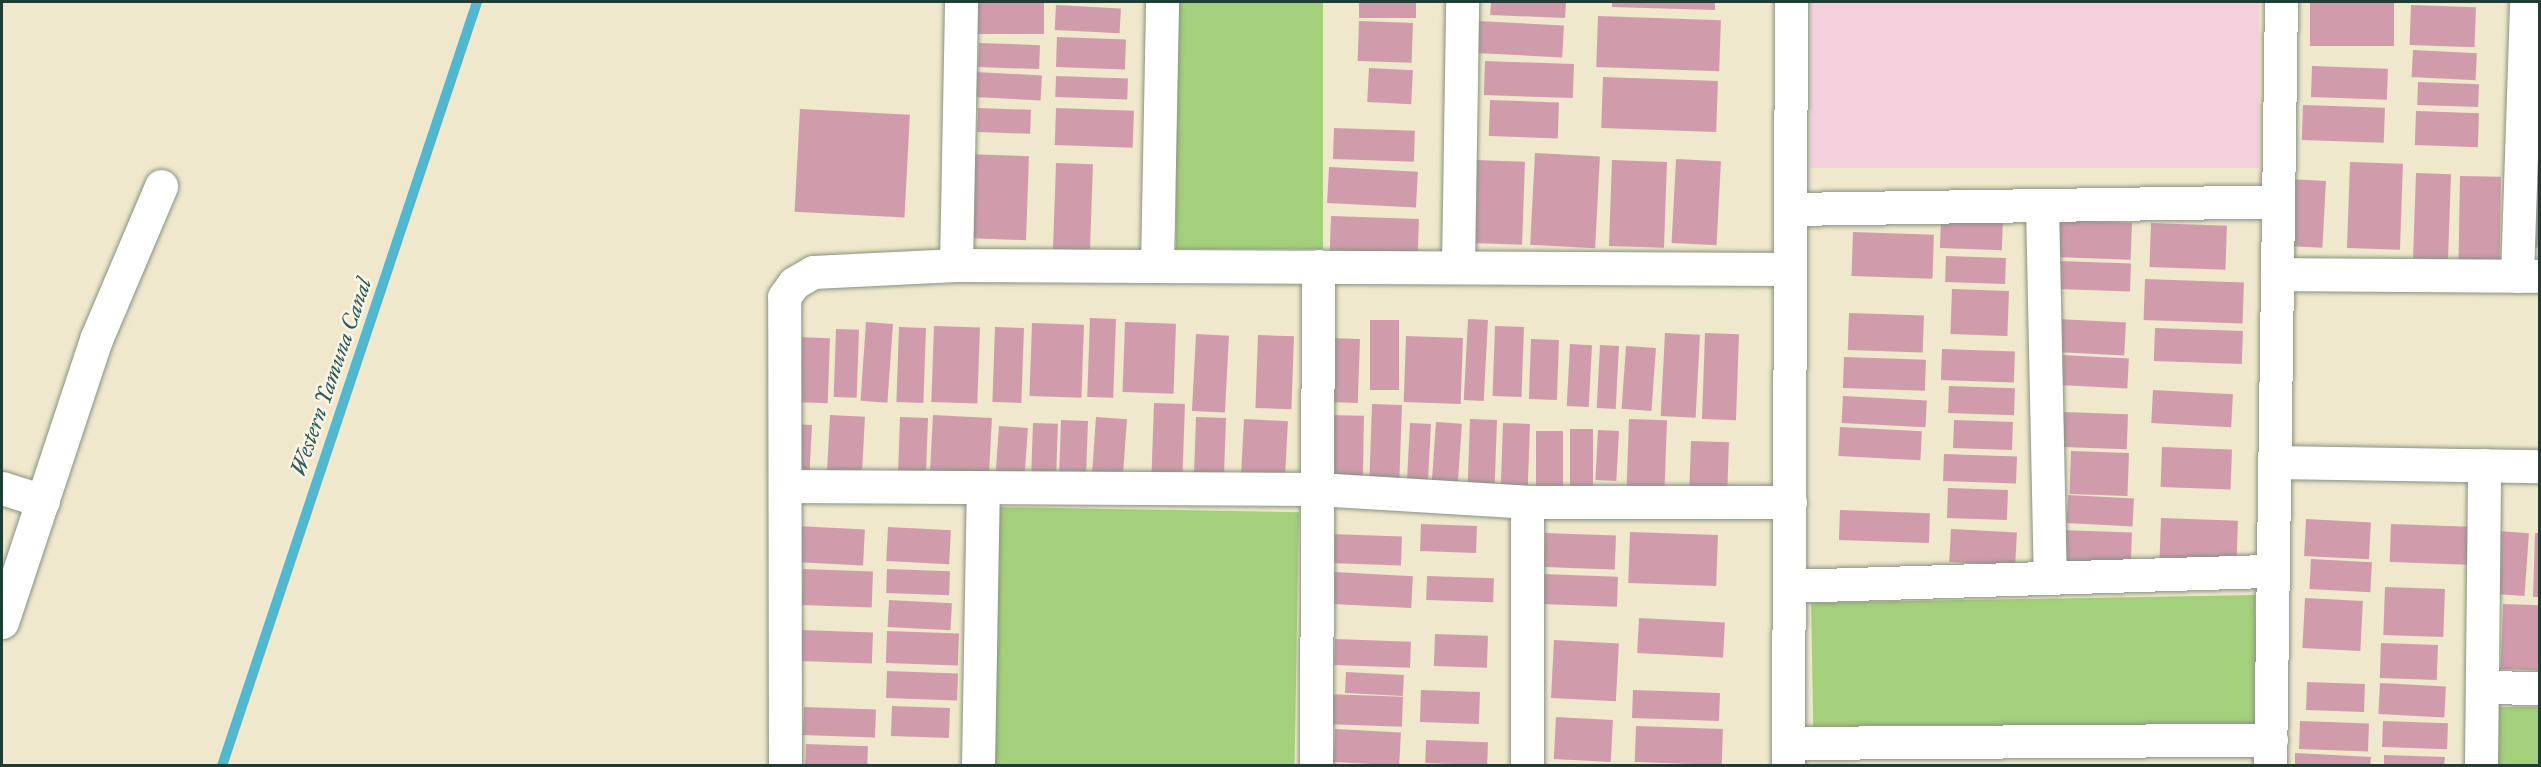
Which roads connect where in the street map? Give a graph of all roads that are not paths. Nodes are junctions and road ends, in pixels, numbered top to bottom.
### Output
1 (961, 2) edge
2 (1162, 2) edge
3 (1462, 2) edge
4 (1791, 2) edge
5 (2281, 2) edge
6 (2526, 2) edge
7 (161, 186) dead end
8 (2278, 201) junction
9 (2042, 205) junction
10 (1790, 209) junction
11 (956, 265) junction
12 (1157, 266) junction
13 (1318, 267) junction
14 (1458, 267) junction
15 (1790, 269) junction
16 (2277, 274) junction
17 (2528, 276) edge
18 (2275, 462) junction
19 (2484, 465) junction
20 (2540, 466) edge
21 (785, 486) junction
22 (2, 488) edge
23 (983, 488) junction
24 (1317, 489) junction
25 (43, 501) junction
26 (1527, 502) junction
27 (1790, 502) junction
28 (2273, 571) junction
29 (2050, 578) junction
30 (1789, 586) junction
31 (2, 622) edge
32 (2482, 687) junction
33 (2540, 688) edge
34 (2051, 753) edge
35 (2270, 753) edge
36 (1788, 754) edge
37 (785, 765) edge
38 (978, 765) edge
39 (1316, 765) edge
40 (1527, 765) edge
41 (2481, 765) edge

1 - 11 street
2 - 12 street
3 - 14 street
4 - 10 street
5 - 8 street
6 - 17 street
7 - 25 street
8 - 9 street
8 - 16 street
9 - 10 street
9 - 29 street
10 - 15 street
11 - 12 street
11 - 21 street
12 - 13 street
13 - 14 street
13 - 24 street
14 - 15 street
15 - 27 street
16 - 17 street
16 - 18 street
18 - 19 street
18 - 28 street
19 - 20 street
19 - 32 street
21 - 23 street
21 - 37 street
22 - 25 street
23 - 24 street
23 - 38 street
24 - 26 street
24 - 39 street
25 - 31 street
26 - 27 street
26 - 40 street
27 - 30 street
28 - 29 street
28 - 35 street
29 - 30 street
30 - 36 street
32 - 33 street
32 - 41 street
34 - 35 street
34 - 36 street

